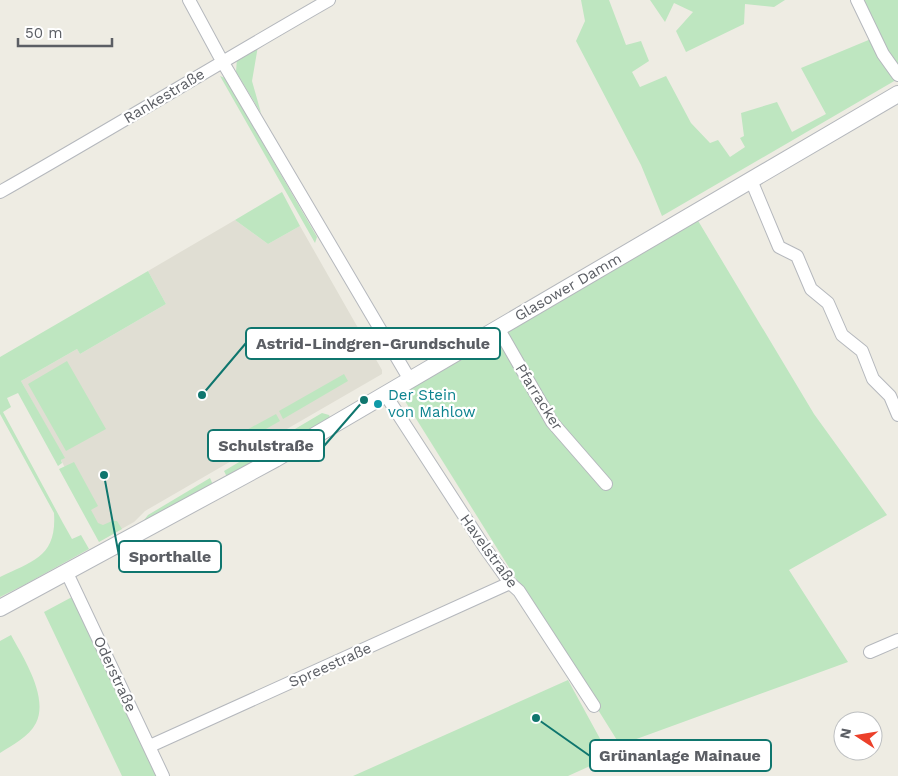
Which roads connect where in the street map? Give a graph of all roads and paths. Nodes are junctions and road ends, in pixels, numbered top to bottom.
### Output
1 (189, 0) edge
2 (329, 0) edge
3 (857, 0) edge
4 (222, 61) junction
5 (898, 75) edge
6 (898, 94) edge
7 (751, 180) junction
8 (0, 192) edge
9 (498, 328) junction
10 (410, 380) junction
11 (385, 394) junction
12 (898, 415) edge
13 (606, 484) dead end
14 (67, 573) junction
15 (510, 583) junction
16 (0, 608) edge
17 (898, 640) edge
18 (870, 652) dead end
19 (594, 706) dead end
20 (150, 746) junction
21 (163, 776) edge

1 - 4 street
2 - 4 street, Rankestraße
3 - 5 street
4 - 8 street, Rankestraße
4 - 10 street
6 - 7 street, Glasower Damm
7 - 9 street, Glasower Damm
7 - 12 street
9 - 10 street, Glasower Damm
9 - 13 street, Pfarracker
10 - 11 street, Glasower Damm
11 - 14 street, Glasower Damm
11 - 15 street, Havelstraße
14 - 16 street, Glasower Damm
14 - 20 street, Oderstraße
15 - 19 street, Havelstraße
15 - 20 street, Spreestraße
17 - 18 street
20 - 21 street, Oderstraße

